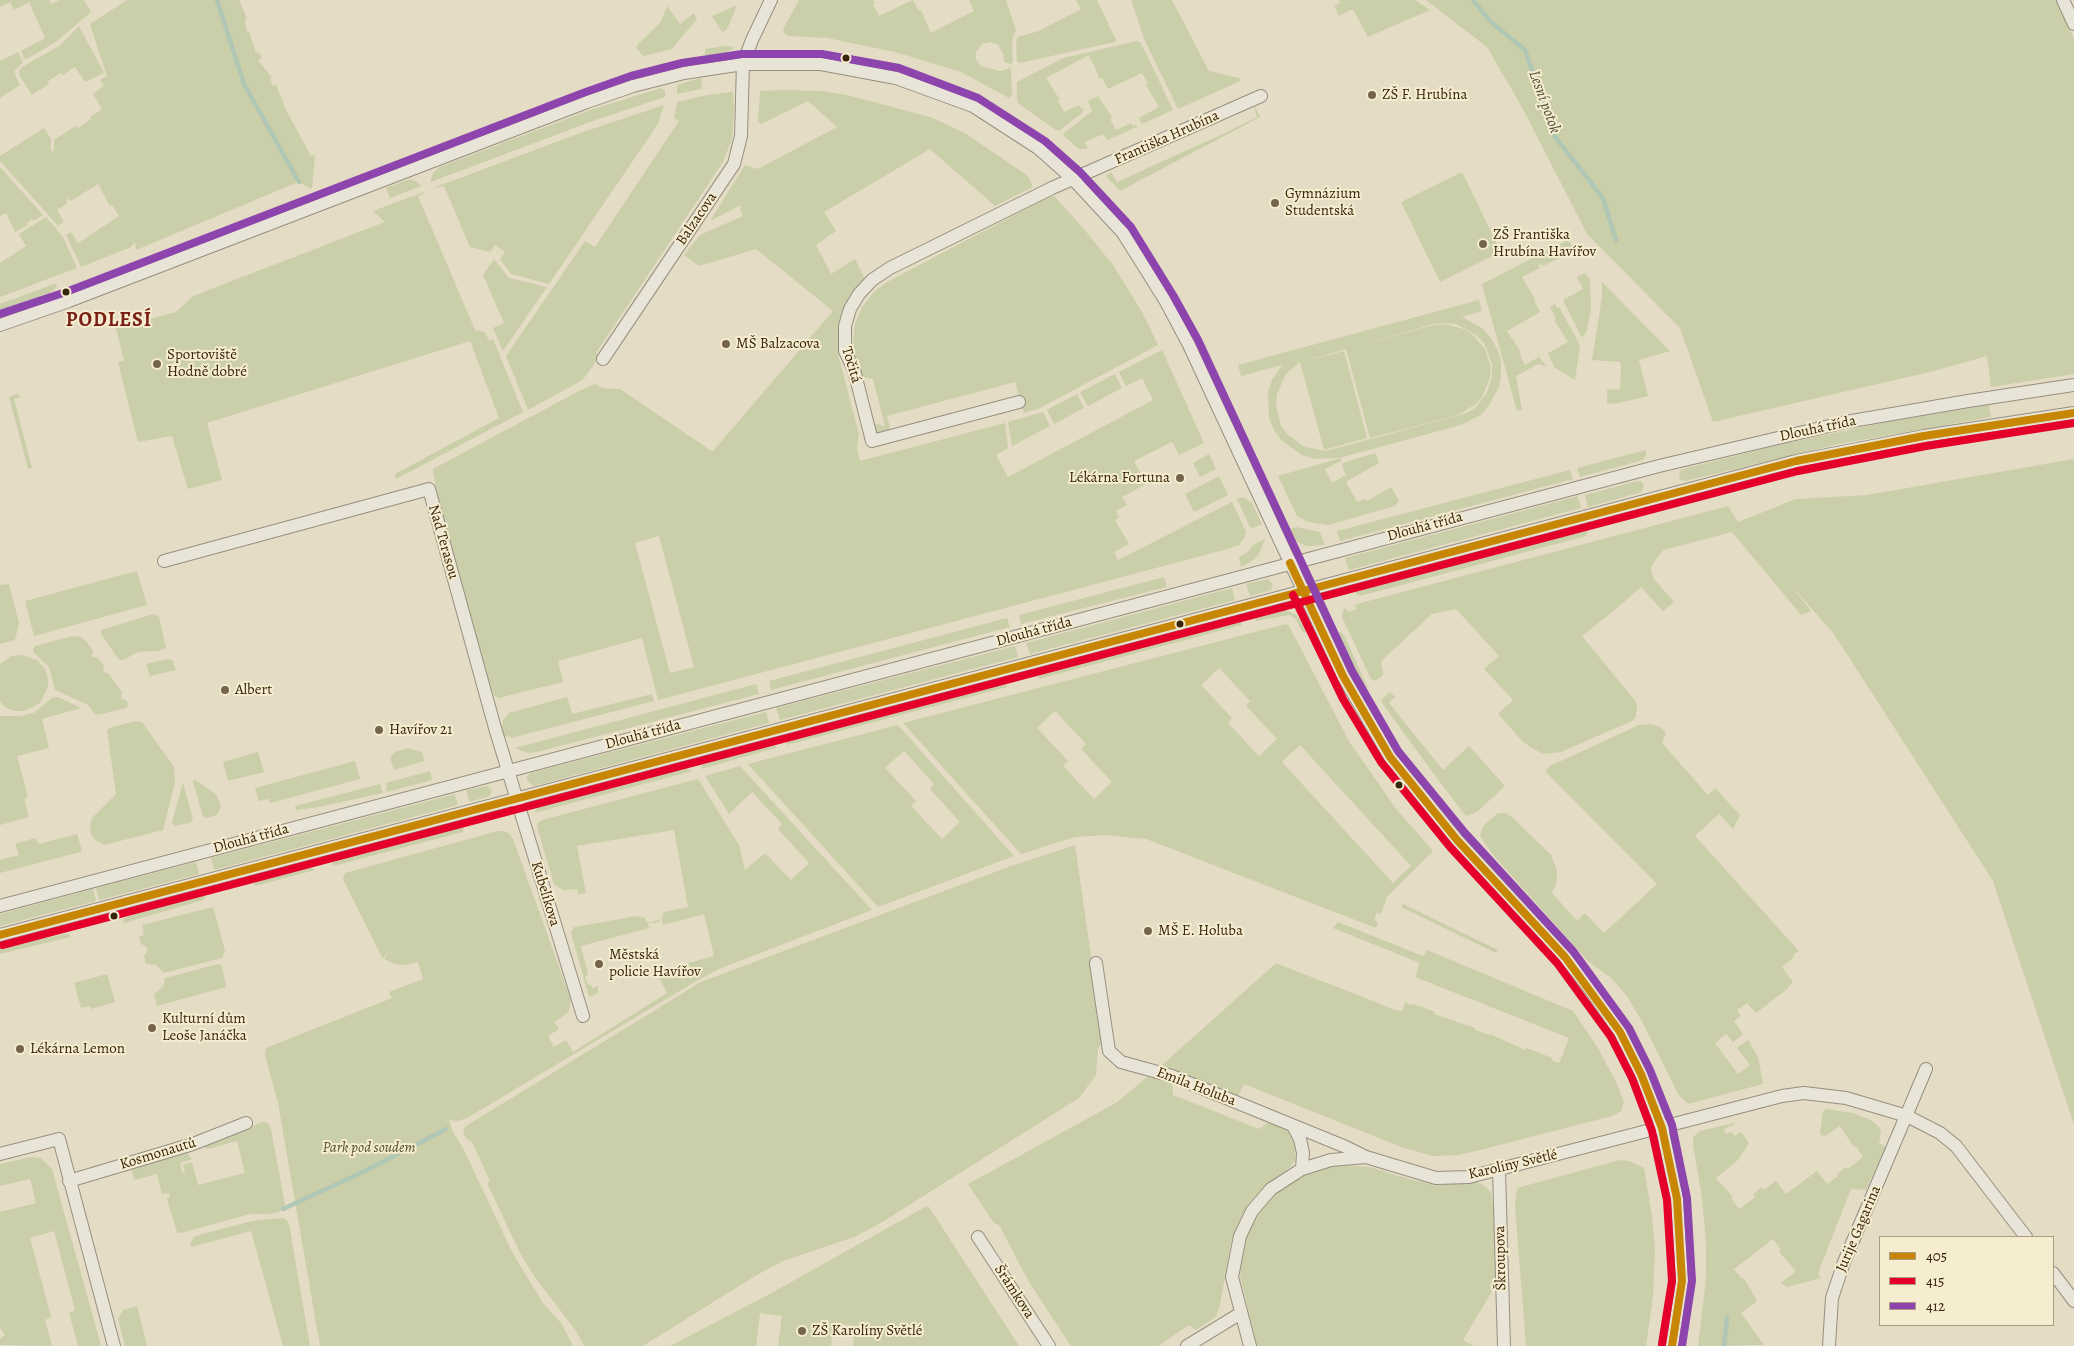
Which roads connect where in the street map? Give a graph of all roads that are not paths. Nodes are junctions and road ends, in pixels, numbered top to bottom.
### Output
1 (771, 0) edge
2 (2063, 0) edge
3 (2074, 24) edge
4 (744, 64) junction
5 (1261, 96) dead end
6 (1073, 179) junction
7 (0, 325) edge
8 (603, 358) dead end
9 (2074, 385) edge
10 (1019, 402) dead end
11 (2074, 413) edge
12 (164, 561) dead end
13 (1290, 564) junction
14 (1302, 591) junction
15 (508, 771) junction
16 (516, 798) junction
17 (0, 906) edge
18 (0, 935) edge
19 (1096, 963) dead end
20 (583, 1016) dead end
21 (1926, 1069) dead end
22 (1907, 1116) junction
23 (246, 1123) dead end
24 (1293, 1126) junction
25 (1662, 1128) junction
26 (0, 1154) edge
27 (1366, 1157) junction
28 (1302, 1169) junction
29 (1499, 1170) junction
30 (69, 1181) junction
31 (2025, 1236) edge
32 (978, 1237) dead end
33 (2054, 1274) edge
34 (2074, 1301) edge
35 (1241, 1313) junction
36 (114, 1346) edge
37 (1049, 1346) edge
38 (1187, 1346) edge
39 (1250, 1346) edge
40 (1504, 1346) edge
41 (1672, 1346) edge
42 (1829, 1346) edge

1 - 4 street, Balzacova
2 - 3 street
4 - 6 street
4 - 7 street
4 - 8 street, Balzacova
5 - 6 street, Františka Hrubína
6 - 10 street, Točitá
6 - 13 street
9 - 13 street, Dlouhá třída
11 - 14 street, Dlouhá třída
12 - 15 street, Nad Terasou
13 - 14 street
13 - 15 street, Dlouhá třída
14 - 16 street, Dlouhá třída
14 - 25 street
15 - 16 street, Kubelíkova
15 - 17 street, Dlouhá třída
16 - 18 street, Dlouhá třída
16 - 20 street, Kubelíkova
19 - 24 street, Emila Holuba
21 - 22 street, Jurije Gagarina
22 - 25 street, Karolíny Světlé
22 - 31 street, Karolíny Světlé
22 - 42 street, Jurije Gagarina
23 - 30 street, Kosmonautů
24 - 27 street, Emila Holuba
24 - 28 street
25 - 29 street, Karolíny Světlé
25 - 41 street
26 - 30 street
27 - 28 street, Karolíny Světlé
27 - 29 street, Karolíny Světlé
28 - 35 street, Karolíny Světlé
29 - 40 street, Škroupova
30 - 36 street
32 - 37 street, Šrámkova
33 - 34 street
35 - 38 street
35 - 39 street, Karolíny Světlé

